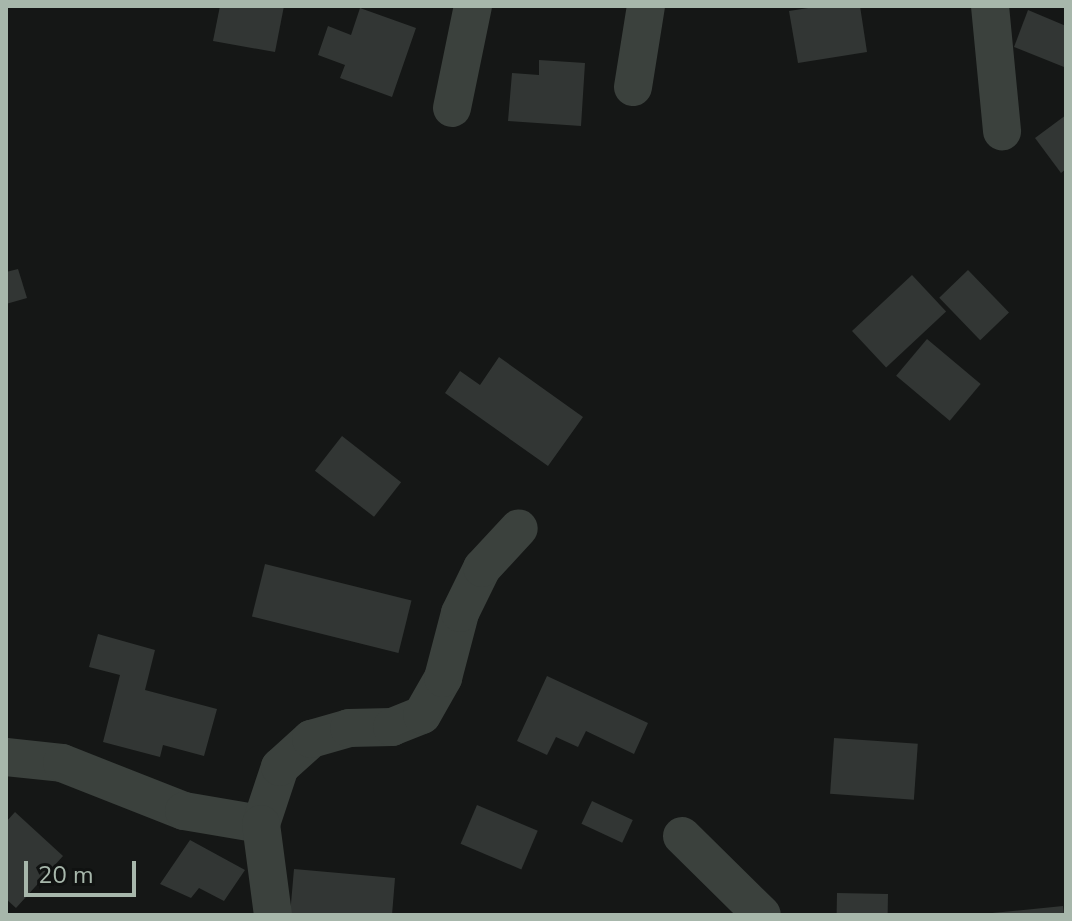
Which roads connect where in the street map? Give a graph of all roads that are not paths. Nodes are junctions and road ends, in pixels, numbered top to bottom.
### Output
1 (473, 6) edge
2 (646, 6) edge
3 (990, 6) edge
4 (633, 87) dead end
5 (452, 108) dead end
6 (1002, 131) dead end
7 (519, 528) dead end
8 (6, 757) edge
9 (261, 824) junction
10 (682, 836) dead end
11 (273, 915) edge
12 (762, 915) edge

1 - 5 street
2 - 4 street
3 - 6 street
7 - 9 street
8 - 9 street
9 - 11 street
10 - 12 street

